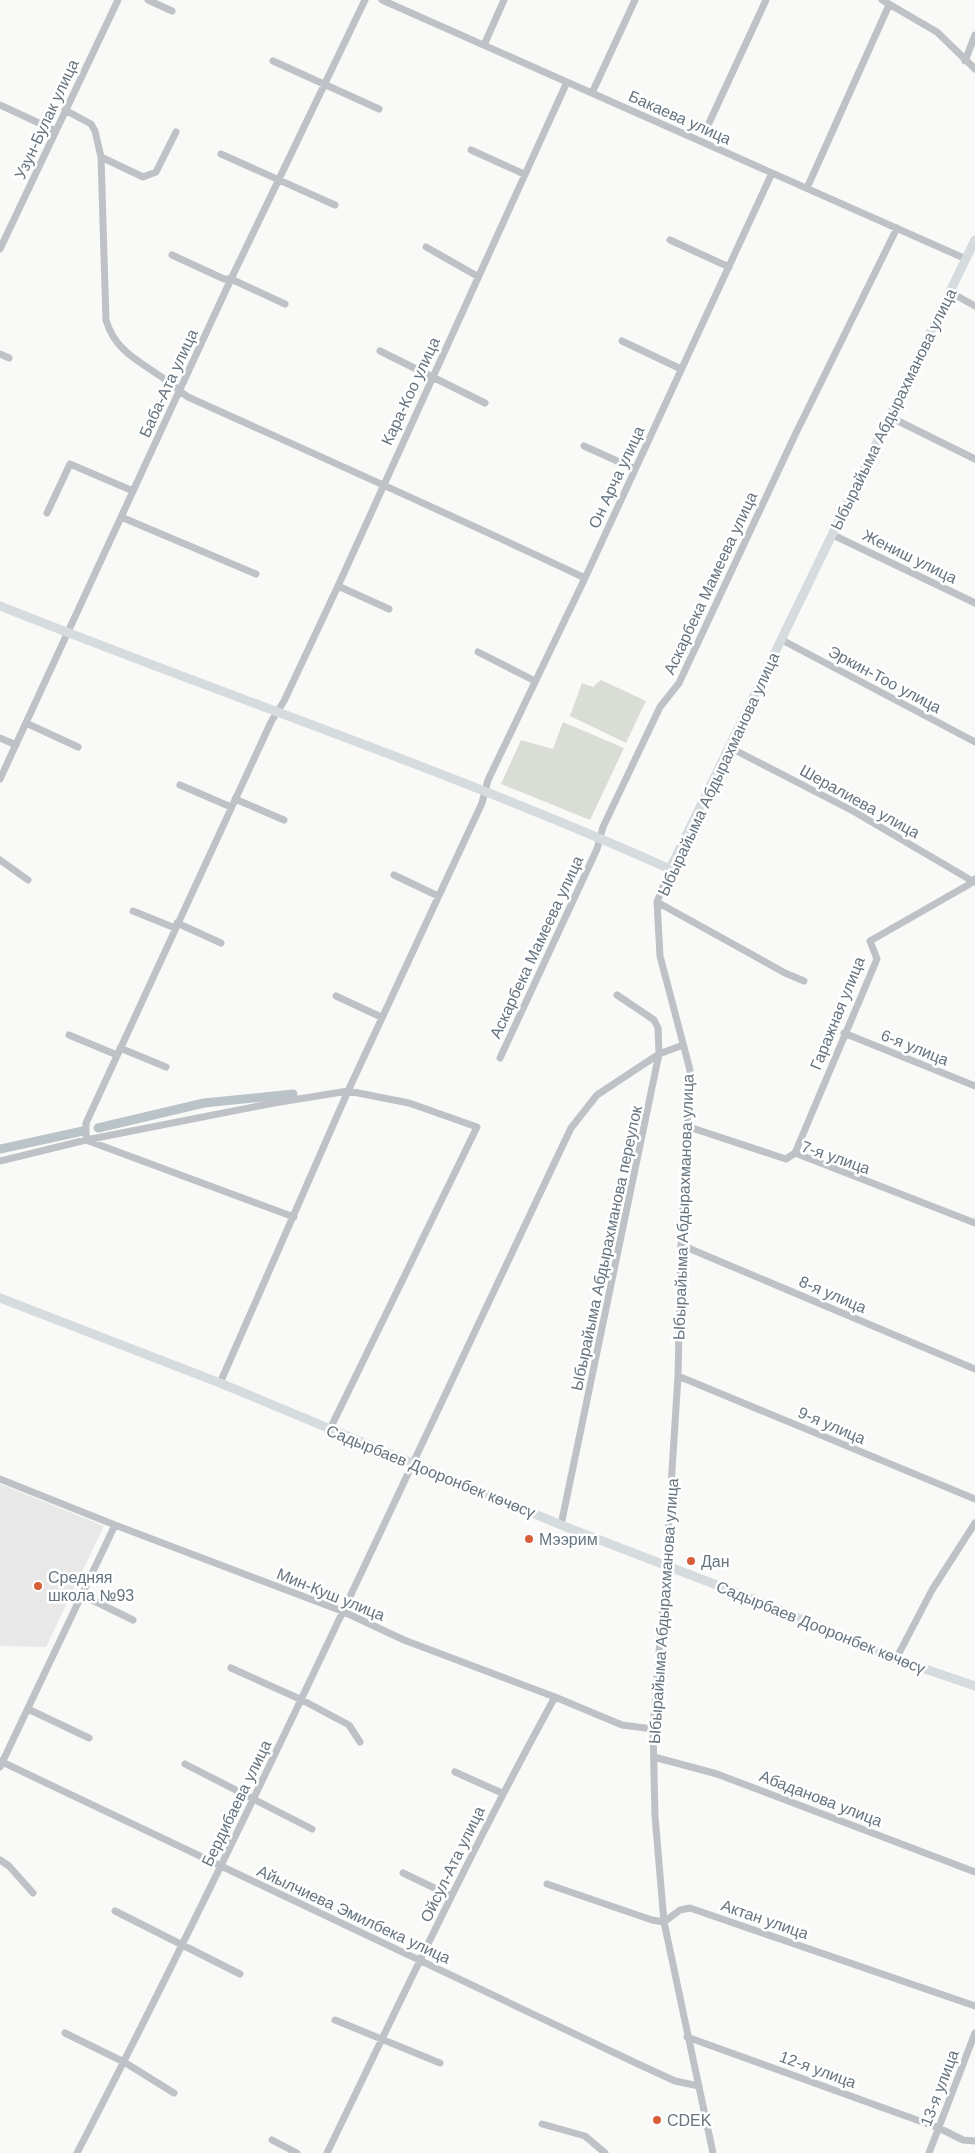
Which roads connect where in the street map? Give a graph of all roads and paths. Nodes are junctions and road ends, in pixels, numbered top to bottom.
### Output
1 (118, 0) edge
2 (148, 0) edge
3 (365, 0) edge
4 (382, 0) edge
5 (504, 0) edge
6 (635, 0) edge
7 (766, 0) edge
8 (882, 0) edge
9 (889, 5) junction
10 (172, 11) dead end
11 (975, 35) edge
12 (484, 45) junction
13 (273, 61) dead end
14 (965, 61) junction
15 (975, 69) edge
16 (567, 82) junction
17 (324, 83) junction
18 (592, 93) junction
19 (0, 105) edge
20 (379, 109) dead end
21 (65, 110) junction
22 (708, 123) dead end
23 (56, 130) junction
24 (176, 132) dead end
25 (471, 150) dead end
26 (221, 154) dead end
27 (100, 157) junction
28 (772, 173) junction
29 (524, 174) junction
30 (278, 180) junction
31 (807, 188) junction
32 (335, 205) dead end
33 (897, 228) junction
34 (4, 231) edge
35 (670, 240) dead end
36 (975, 240) edge
37 (426, 247) dead end
38 (0, 249) edge
39 (172, 255) dead end
40 (966, 259) junction
41 (729, 267) junction
42 (477, 276) junction
43 (231, 279) junction
44 (950, 292) junction
45 (285, 304) dead end
46 (975, 306) edge
47 (622, 341) dead end
48 (380, 351) dead end
49 (0, 354) edge
50 (8, 358) dead end
51 (680, 369) junction
52 (432, 378) junction
53 (179, 391) junction
54 (485, 403) dead end
55 (890, 417) junction
56 (584, 446) dead end
57 (975, 460) edge
58 (635, 470) junction
59 (382, 486) junction
60 (133, 491) junction
61 (47, 513) dead end
62 (121, 517) junction
63 (833, 535) junction
64 (256, 574) dead end
65 (585, 578) junction
66 (338, 586) junction
67 (975, 603) edge
68 (0, 606) edge
69 (389, 609) dead end
70 (68, 633) junction
71 (782, 640) junction
72 (478, 652) dead end
73 (535, 681) junction
74 (278, 712) junction
75 (26, 723) junction
76 (0, 738) edge
77 (975, 742) edge
78 (16, 745) junction
79 (78, 747) dead end
80 (729, 747) junction
81 (0, 779) edge
82 (180, 785) dead end
83 (484, 793) junction
84 (235, 799) junction
85 (232, 807) junction
86 (284, 820) dead end
87 (600, 838) junction
88 (0, 860) edge
89 (670, 869) junction
90 (394, 875) dead end
91 (28, 880) dead end
92 (974, 881) edge
93 (438, 896) junction
94 (657, 902) junction
95 (133, 911) dead end
96 (176, 926) junction
97 (221, 943) dead end
98 (804, 981) dead end
99 (617, 995) dead end
100 (336, 996) dead end
101 (382, 1018) junction
102 (844, 1033) junction
103 (69, 1035) dead end
104 (684, 1045) junction
105 (118, 1052) junction
106 (660, 1054) junction
107 (500, 1058) dead end
108 (166, 1067) dead end
109 (975, 1086) edge
110 (348, 1091) junction
111 (686, 1126) junction
112 (86, 1140) junction
113 (795, 1153) junction
114 (0, 1161) edge
115 (294, 1217) junction
116 (975, 1223) edge
117 (681, 1245) junction
118 (0, 1298) edge
119 (975, 1369) edge
120 (678, 1376) junction
121 (220, 1384) junction
122 (330, 1429) junction
123 (412, 1462) junction
124 (0, 1479) edge
125 (975, 1499) edge
126 (975, 1523) edge
127 (115, 1525) junction
128 (562, 1525) junction
129 (666, 1566) junction
130 (82, 1595) junction
131 (342, 1611) junction
132 (133, 1620) dead end
133 (896, 1659) junction
134 (231, 1668) dead end
135 (975, 1686) edge
136 (555, 1697) junction
137 (302, 1700) junction
138 (28, 1709) junction
139 (653, 1729) junction
140 (89, 1738) dead end
141 (360, 1742) dead end
142 (654, 1757) junction
143 (1, 1763) edge
144 (185, 1764) dead end
145 (455, 1772) dead end
146 (502, 1793) junction
147 (254, 1798) junction
148 (312, 1830) dead end
149 (0, 1860) edge
150 (220, 1866) junction
151 (975, 1872) edge
152 (403, 1873) dead end
153 (547, 1884) dead end
154 (33, 1893) dead end
155 (451, 1896) junction
156 (115, 1911) dead end
157 (664, 1922) junction
158 (183, 1944) junction
159 (421, 1961) junction
160 (240, 1974) dead end
161 (975, 2006) edge
162 (335, 2020) dead end
163 (65, 2032) dead end
164 (975, 2033) edge
165 (688, 2037) junction
166 (382, 2040) junction
167 (124, 2062) junction
168 (440, 2063) dead end
169 (699, 2086) junction
170 (174, 2093) dead end
171 (542, 2124) dead end
172 (939, 2128) junction
173 (272, 2140) dead end
174 (975, 2141) edge
175 (77, 2153) edge
176 (297, 2153) edge
177 (327, 2153) edge
178 (605, 2153) edge
179 (713, 2153) edge
180 (929, 2153) edge

1 - 21 street, Узун-Булак улица
2 - 10 street
3 - 17 street, Баба-Ата улица
4 - 12 street, Бакаева улица
5 - 12 street
6 - 18 street
7 - 22 street
8 - 9 street
9 - 14 street
9 - 31 street
11 - 14 street
12 - 16 street, Бакаева улица
13 - 17 street
14 - 15 street
16 - 18 street, Бакаева улица
16 - 29 street, Кара-Коо улица
17 - 20 street
17 - 30 street, Баба-Ата улица
18 - 28 street, Бакаева улица
19 - 23 street
21 - 23 street, Узун-Булак улица
21 - 27 street
23 - 34 street, Узун-Булак улица
24 - 27 street
25 - 29 street
26 - 30 street
27 - 53 street
28 - 31 street, Бакаева улица
28 - 41 street, Он Арча улица
29 - 42 street, Кара-Коо улица
30 - 32 street
30 - 43 street, Баба-Ата улица
31 - 33 street, Бакаева улица
33 - 40 street, Бакаева улица
33 - 87 street, Аскарбека Мамеева улица
34 - 38 street, Узун-Булак улица
35 - 41 street
36 - 40 street, Ыбырайыма Абдырахманова улица
37 - 42 street
39 - 43 street
40 - 44 street, Ыбырайыма Абдырахманова улица
41 - 51 street, Он Арча улица
42 - 52 street, Кара-Коо улица
43 - 45 street
43 - 53 street, Баба-Ата улица
44 - 46 street
44 - 55 street, Ыбырайыма Абдырахманова улица
47 - 51 street
48 - 52 street
49 - 50 street
51 - 58 street, Он Арча улица
52 - 54 street
52 - 59 street, Кара-Коо улица
53 - 59 street
53 - 60 street, Баба-Ата улица
55 - 57 street
55 - 63 street, Ыбырайыма Абдырахманова улица
56 - 58 street
58 - 65 street, Он Арча улица
59 - 65 street
59 - 66 street, Кара-Коо улица
60 - 61 street
60 - 62 street, Баба-Ата улица
62 - 64 street
62 - 70 street, Баба-Ата улица
63 - 67 street, Жениш улица
63 - 71 street, Ыбырайыма Абдырахманова улица
65 - 73 street, Он Арча улица
66 - 69 street
66 - 74 street, Кара-Коо улица
68 - 70 street
70 - 74 street
70 - 75 street, Баба-Ата улица
71 - 77 street, Эркин-Тоо улица
71 - 80 street, Ыбырайыма Абдырахманова улица
72 - 73 street
73 - 83 street, Он Арча улица
74 - 83 street
74 - 84 street, Кара-Коо улица
75 - 78 street, Баба-Ата улица
75 - 79 street
76 - 78 street
78 - 81 street, Баба-Ата улица
80 - 89 street, Ыбырайыма Абдырахманова улица
80 - 92 street, Шералиева улица
82 - 85 street
83 - 87 street
83 - 93 street, Он Арча улица
84 - 85 street, Кара-Коо улица
84 - 86 street
85 - 96 street, Кара-Коо улица
87 - 89 street
87 - 107 street, Аскарбека Мамеева улица
88 - 91 street
89 - 94 street, Ыбырайыма Абдырахманова улица
90 - 93 street
92 - 102 street, Гаражная улица
93 - 101 street, Он Арча улица
94 - 98 street
94 - 104 street, Ыбырайыма Абдырахманова улица
95 - 96 street
96 - 97 street
96 - 105 street, Кара-Коо улица
99 - 106 street, Ыбырайыма Абдырахманова переулок
100 - 101 street
101 - 110 street, Он Арча улица
102 - 109 street, 6-я улица
102 - 113 street, Гаражная улица
103 - 105 street
104 - 106 street, Бердибаева улица
104 - 111 street, Ыбырайыма Абдырахманова улица
105 - 108 street
105 - 112 street, Кара-Коо улица
106 - 123 street, Бердибаева улица
106 - 128 street, Ыбырайыма Абдырахманова переулок
110 - 112 street
110 - 115 street, Он Арча улица
110 - 122 street
111 - 113 street, 7-я улица
111 - 117 street, Ыбырайыма Абдырахманова улица
112 - 114 street
112 - 115 street
113 - 116 street, 7-я улица
115 - 121 street, Он Арча улица
117 - 119 street, 8-я улица
117 - 120 street, Ыбырайыма Абдырахманова улица
118 - 121 street, Садырбаев Дооронбек көчөсү
120 - 125 street, 9-я улица
120 - 129 street, Ыбырайыма Абдырахманова улица
121 - 122 street, Садырбаев Дооронбек көчөсү
122 - 123 street, Садырбаев Дооронбек көчөсү
123 - 128 street, Садырбаев Дооронбек көчөсү
123 - 131 street, Бердибаева улица
124 - 127 street, Мин-Куш улица
126 - 133 street
127 - 130 street
127 - 131 street, Мин-Куш улица
128 - 129 street, Садырбаев Дооронбек көчөсү
129 - 133 street, Садырбаев Дооронбек көчөсү
129 - 139 street, Ыбырайыма Абдырахманова улица
130 - 132 street
130 - 138 street
131 - 136 street, Мин-Куш улица
131 - 137 street, Бердибаева улица
133 - 135 street, Садырбаев Дооронбек көчөсү
134 - 137 street
136 - 139 street, Мин-Куш улица
136 - 146 street, Ойсул-Ата улица
137 - 141 street
137 - 147 street, Бердибаева улица
138 - 140 street
138 - 143 street
139 - 142 street, Ыбырайыма Абдырахманова улица
142 - 151 street, Абаданова улица
142 - 157 street, Ыбырайыма Абдырахманова улица
143 - 150 street, Айылчиева Эмилбека улица
144 - 147 street
145 - 146 street
146 - 155 street, Ойсул-Ата улица
147 - 148 street
147 - 150 street, Бердибаева улица
149 - 154 street
150 - 158 street, Бердибаева улица
150 - 159 street, Айылчиева Эмилбека улица
152 - 155 street
153 - 157 street
155 - 159 street, Ойсул-Ата улица
156 - 158 street
157 - 161 street, Актан улица
157 - 165 street, Ыбырайыма Абдырахманова улица
158 - 160 street
158 - 167 street, Бердибаева улица
159 - 166 street, Ойсул-Ата улица
159 - 169 street, Айылчиева Эмилбека улица
162 - 166 street
163 - 167 street
164 - 172 street, 13-я улица
165 - 169 street, Ыбырайыма Абдырахманова улица
165 - 172 street, 12-я улица
166 - 168 street
166 - 177 street, Ойсул-Ата улица
167 - 170 street
167 - 175 street, Бердибаева улица
169 - 179 street, Ыбырайыма Абдырахманова улица
171 - 178 street
172 - 174 street, 12-я улица
172 - 180 street, 13-я улица
173 - 176 street

